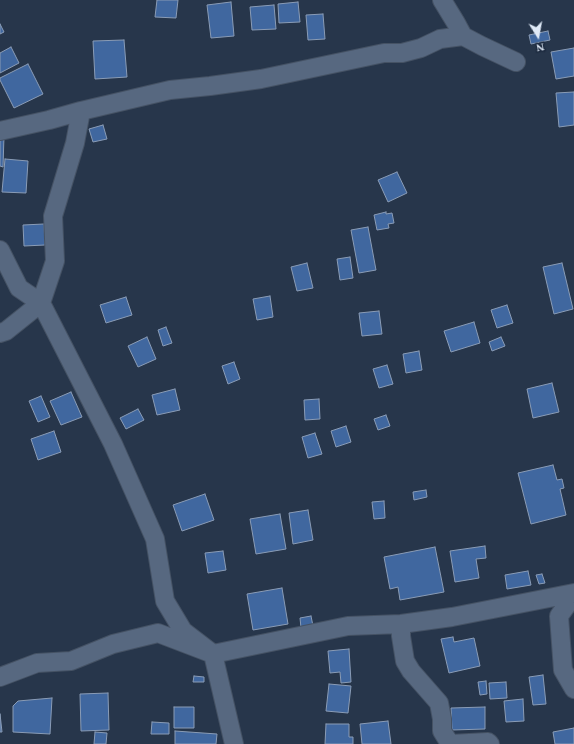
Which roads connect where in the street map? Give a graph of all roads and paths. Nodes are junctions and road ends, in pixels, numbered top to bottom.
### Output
1 (442, 0) edge
2 (463, 36) junction
3 (516, 62) dead end
4 (81, 111) junction
5 (0, 130) edge
6 (0, 250) edge
7 (41, 304) junction
8 (0, 333) edge
9 (574, 594) edge
10 (401, 624) junction
11 (213, 654) junction
12 (0, 676) edge
13 (574, 689) edge
14 (234, 744) edge
15 (451, 744) edge
16 (490, 744) edge

1 - 2 street
2 - 3 street
2 - 4 street
4 - 5 street
4 - 7 street
6 - 7 street
7 - 8 street
7 - 11 street
9 - 10 street
9 - 13 street
10 - 11 street
10 - 15 street
11 - 12 street
11 - 14 street
15 - 16 street

